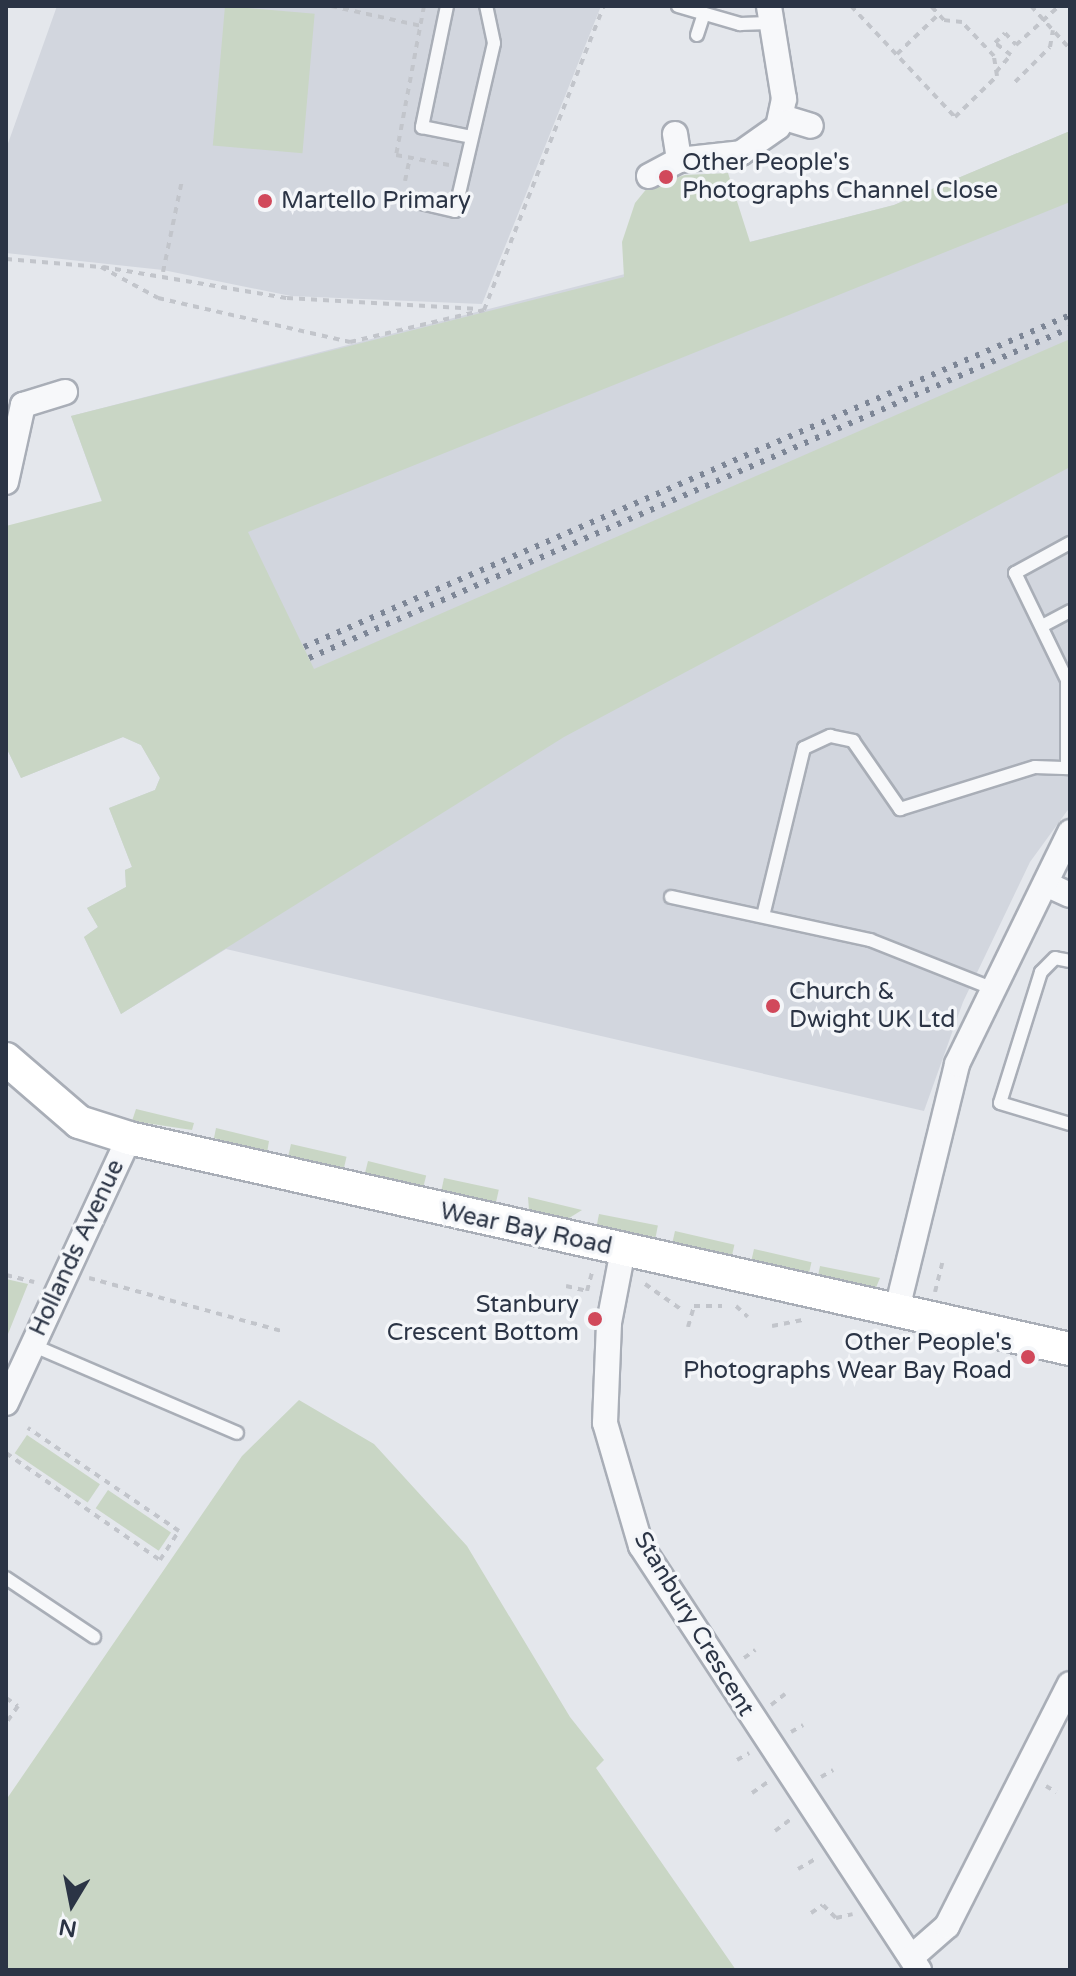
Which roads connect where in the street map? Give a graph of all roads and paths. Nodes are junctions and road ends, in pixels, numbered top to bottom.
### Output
1 (331, 6) edge
2 (447, 6) edge
3 (486, 6) edge
4 (604, 6) edge
5 (678, 6) edge
6 (851, 6) edge
7 (931, 6) edge
8 (1031, 6) edge
9 (1059, 6) edge
10 (351, 8) edge
11 (704, 14) junction
12 (769, 14) edge
13 (939, 14) junction
14 (1043, 20) junction
15 (421, 26) dead end
16 (1053, 30) junction
17 (697, 35) dead end
18 (1070, 49) edge
19 (897, 54) junction
20 (996, 72) junction
21 (1015, 82) dead end
22 (782, 117) junction
23 (811, 126) dead end
24 (675, 134) dead end
25 (471, 137) junction
26 (410, 158) dead end
27 (679, 160) junction
28 (649, 176) dead end
29 (182, 180) dead end
30 (405, 181) dead end
31 (412, 201) dead end
32 (6, 259) edge
33 (101, 267) junction
34 (163, 272) junction
35 (484, 310) junction
36 (65, 392) dead end
37 (11, 432) edge
38 (6, 482) edge
39 (1070, 543) edge
40 (1070, 611) edge
41 (1042, 626) junction
42 (1069, 679) edge
43 (1069, 747) edge
44 (1068, 768) edge
45 (1070, 832) edge
46 (1046, 884) junction
47 (1070, 895) edge
48 (671, 897) dead end
49 (763, 916) junction
50 (1070, 961) edge
51 (989, 987) junction
52 (6, 1059) edge
53 (1070, 1124) edge
54 (129, 1138) junction
55 (623, 1250) junction
56 (942, 1263) dead end
57 (593, 1266) dead end
58 (6, 1275) edge
59 (75, 1275) dead end
60 (638, 1279) dead end
61 (34, 1282) dead end
62 (566, 1286) dead end
63 (722, 1306) dead end
64 (736, 1306) dead end
65 (932, 1306) dead end
66 (897, 1309) junction
67 (682, 1310) dead end
68 (748, 1317) dead end
69 (802, 1320) dead end
70 (772, 1326) dead end
71 (688, 1327) dead end
72 (285, 1332) dead end
73 (32, 1345) junction
74 (1070, 1349) edge
75 (6, 1403) edge
76 (28, 1428) dead end
77 (237, 1433) dead end
78 (6, 1453) edge
79 (6, 1578) edge
80 (94, 1637) dead end
81 (755, 1650) dead end
82 (736, 1664) dead end
83 (1070, 1684) edge
84 (6, 1698) edge
85 (6, 1723) edge
86 (753, 1751) dead end
87 (737, 1760) dead end
88 (770, 1781) dead end
89 (1044, 1785) dead end
90 (1056, 1792) dead end
91 (752, 1793) dead end
92 (793, 1818) dead end
93 (775, 1831) dead end
94 (820, 1857) dead end
95 (798, 1869) dead end
96 (811, 1913) dead end
97 (855, 1913) dead end
98 (917, 1962) edge

1 - 10 path
2 - 25 lane
3 - 25 lane
4 - 35 path
5 - 11 lane
6 - 19 path
7 - 13 path
8 - 14 path
9 - 14 path
10 - 15 path
11 - 12 lane
11 - 17 lane
12 - 22 street
13 - 19 path
13 - 20 path
14 - 16 path
14 - 20 path
16 - 18 path
16 - 21 path
19 - 20 path
22 - 23 street
22 - 27 street
24 - 27 street
25 - 31 lane
26 - 30 path
27 - 28 street
29 - 34 path
32 - 33 path
33 - 34 path
33 - 35 path
34 - 35 path
36 - 37 street
37 - 38 street
39 - 41 lane
40 - 41 lane
41 - 42 lane
42 - 43 lane
43 - 44 lane
44 - 49 lane
45 - 46 street
46 - 47 street
46 - 51 street
48 - 49 lane
49 - 51 lane
50 - 53 lane
51 - 66 street
52 - 54 street, Wear Bay Road
54 - 55 street, Wear Bay Road
54 - 73 street, Hollands Avenue
55 - 66 street, Wear Bay Road
55 - 98 street, Stanbury Crescent
56 - 65 path
57 - 62 path
58 - 61 path
59 - 72 path
60 - 67 path
63 - 71 path
64 - 68 path
66 - 74 street, Wear Bay Road
69 - 70 path
73 - 75 street, Hollands Avenue
73 - 77 lane
76 - 78 path
79 - 80 lane
81 - 82 path
83 - 98 street, Stanbury Crescent
84 - 85 path
86 - 87 path
88 - 91 path
89 - 90 path
92 - 93 path
94 - 95 path
96 - 97 path

